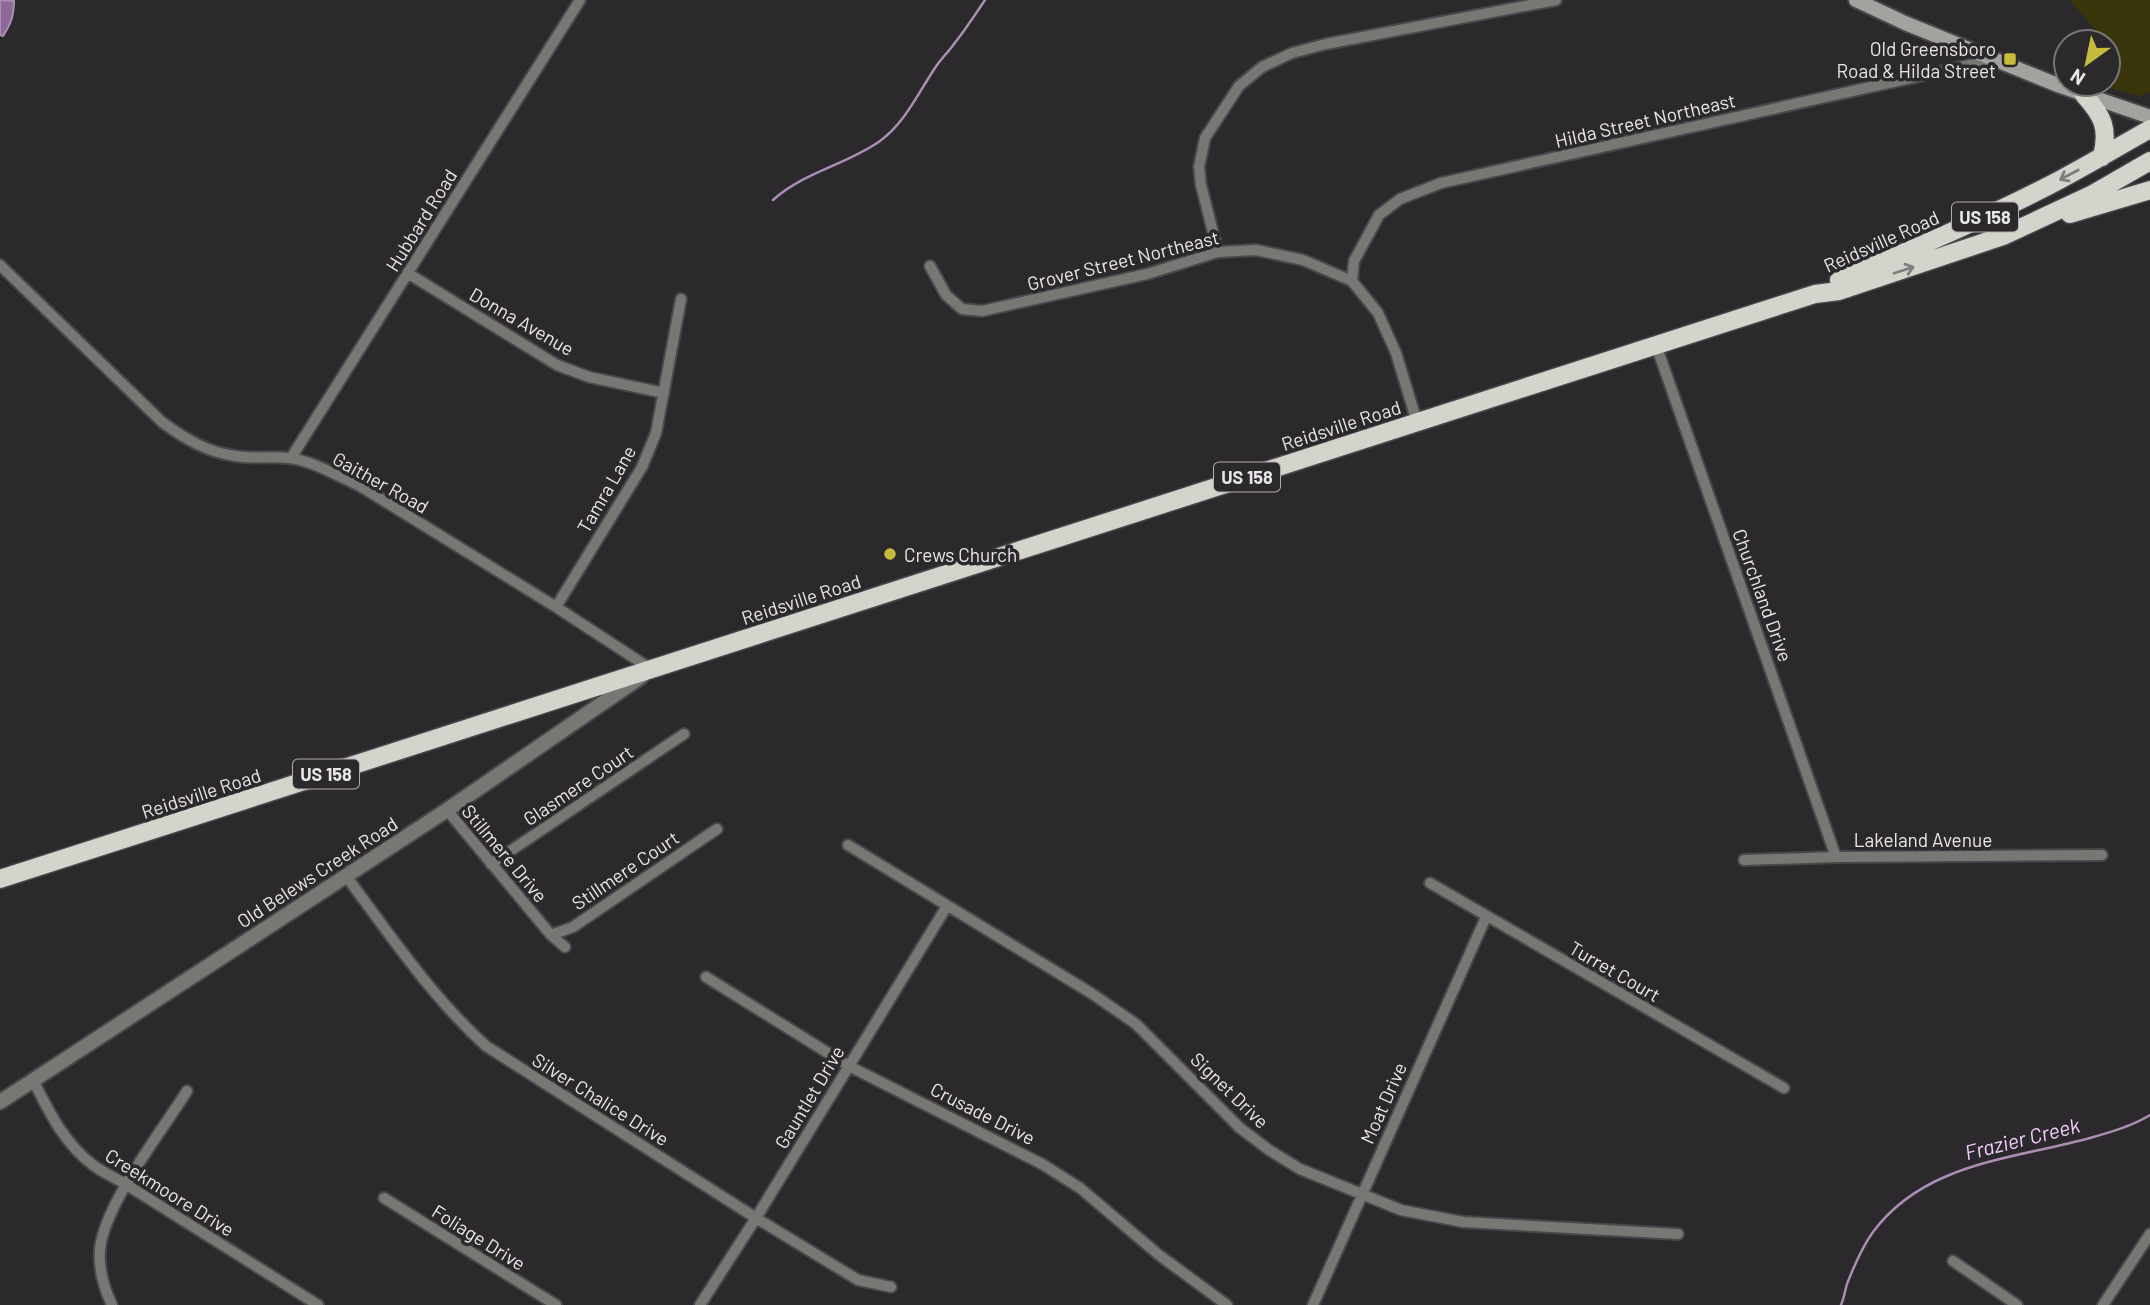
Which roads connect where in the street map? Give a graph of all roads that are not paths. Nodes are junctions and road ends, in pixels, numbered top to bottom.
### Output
1 (580, 0) edge
2 (1556, 0) edge
3 (1856, 0) edge
4 (1996, 59) junction
5 (2052, 82) edge
6 (2087, 98) edge
7 (2093, 98) edge
8 (2150, 117) edge
9 (2150, 129) edge
10 (2102, 156) junction
11 (2150, 161) edge
12 (2150, 190) edge
13 (2032, 223) junction
14 (1218, 252) junction
15 (0, 265) edge
16 (930, 266) dead end
17 (408, 274) junction
18 (1352, 281) junction
19 (1815, 294) junction
20 (681, 299) dead end
21 (1656, 345) junction
22 (664, 393) junction
23 (1417, 422) junction
24 (291, 458) junction
25 (556, 607) junction
26 (652, 669) junction
27 (684, 734) dead end
28 (447, 810) junction
29 (717, 829) dead end
30 (848, 845) dead end
31 (2102, 855) dead end
32 (1836, 857) junction
33 (1744, 860) dead end
34 (491, 864) junction
35 (3, 875) edge
36 (346, 876) junction
37 (1430, 883) dead end
38 (947, 906) junction
39 (1486, 916) junction
40 (551, 935) junction
41 (565, 947) dead end
42 (706, 976) dead end
43 (849, 1066) junction
44 (33, 1080) junction
45 (1784, 1088) dead end
46 (187, 1091) dead end
47 (0, 1102) edge
48 (127, 1185) junction
49 (1362, 1194) junction
50 (384, 1198) dead end
51 (756, 1218) junction
52 (1678, 1234) dead end
53 (2150, 1234) edge
54 (1952, 1261) dead end
55 (891, 1287) dead end
56 (112, 1305) edge
57 (318, 1305) edge
58 (556, 1305) edge
59 (700, 1305) edge
60 (1227, 1305) edge
61 (1313, 1305) edge
62 (2017, 1305) edge
63 (2103, 1305) edge

1 - 17 street, Hubbard Road
2 - 14 street
3 - 4 main road
4 - 5 main road
4 - 18 street, Hilda Street Northeast
6 - 10 highway
7 - 8 main road
9 - 10 highway, Reidsville Road / US 158
10 -> 19 highway, Reidsville Road / US 158
11 - 13 highway, Reidsville Road / US 158
12 - 13 highway
19 -> 13 highway, Reidsville Road / US 158
14 - 16 street, Grover Street Northeast
14 - 18 street, Grover Street Northeast
15 - 24 street, Gaither Road
17 - 22 street, Donna Avenue
17 - 24 street, Hubbard Road
18 - 23 street, Grover Street Northeast
19 - 21 highway, Reidsville Road / US 158
20 - 22 street, Tamra Lane
21 - 23 highway, Reidsville Road / US 158
21 - 32 street, Churchland Drive
22 - 25 street, Tamra Lane
23 - 26 highway, Reidsville Road / US 158
24 - 25 street, Gaither Road
25 - 26 street, Gaither Road
26 - 28 street, Old Belews Creek Road
26 - 35 highway, Reidsville Road / US 158
27 - 34 street, Glasmere Court
28 - 34 street, Stillmere Drive
28 - 36 street, Old Belews Creek Road
29 - 40 street, Stillmere Court
30 - 38 street, Signet Drive
31 - 32 street, Lakeland Avenue
32 - 33 street, Lakeland Avenue
34 - 40 street, Stillmere Drive
36 - 44 street, Old Belews Creek Road
36 - 51 street, Silver Chalice Drive
37 - 39 street, Turret Court
38 - 43 street, Gauntlet Drive
38 - 49 street, Signet Drive
39 - 45 street, Turret Court
39 - 49 street, Moat Drive
40 - 41 street, Stillmere Drive
42 - 43 street, Crusade Drive
43 - 51 street, Gauntlet Drive
43 - 60 street, Crusade Drive
44 - 47 street, Old Belews Creek Road
44 - 48 street, Creekmoore Drive
46 - 48 street
48 - 56 street
48 - 57 street, Creekmoore Drive
49 - 52 street, Signet Drive
49 - 61 street, Moat Drive
50 - 58 street, Foliage Drive
51 - 55 street, Silver Chalice Drive
51 - 59 street, Gauntlet Drive
53 - 63 street
54 - 62 street

